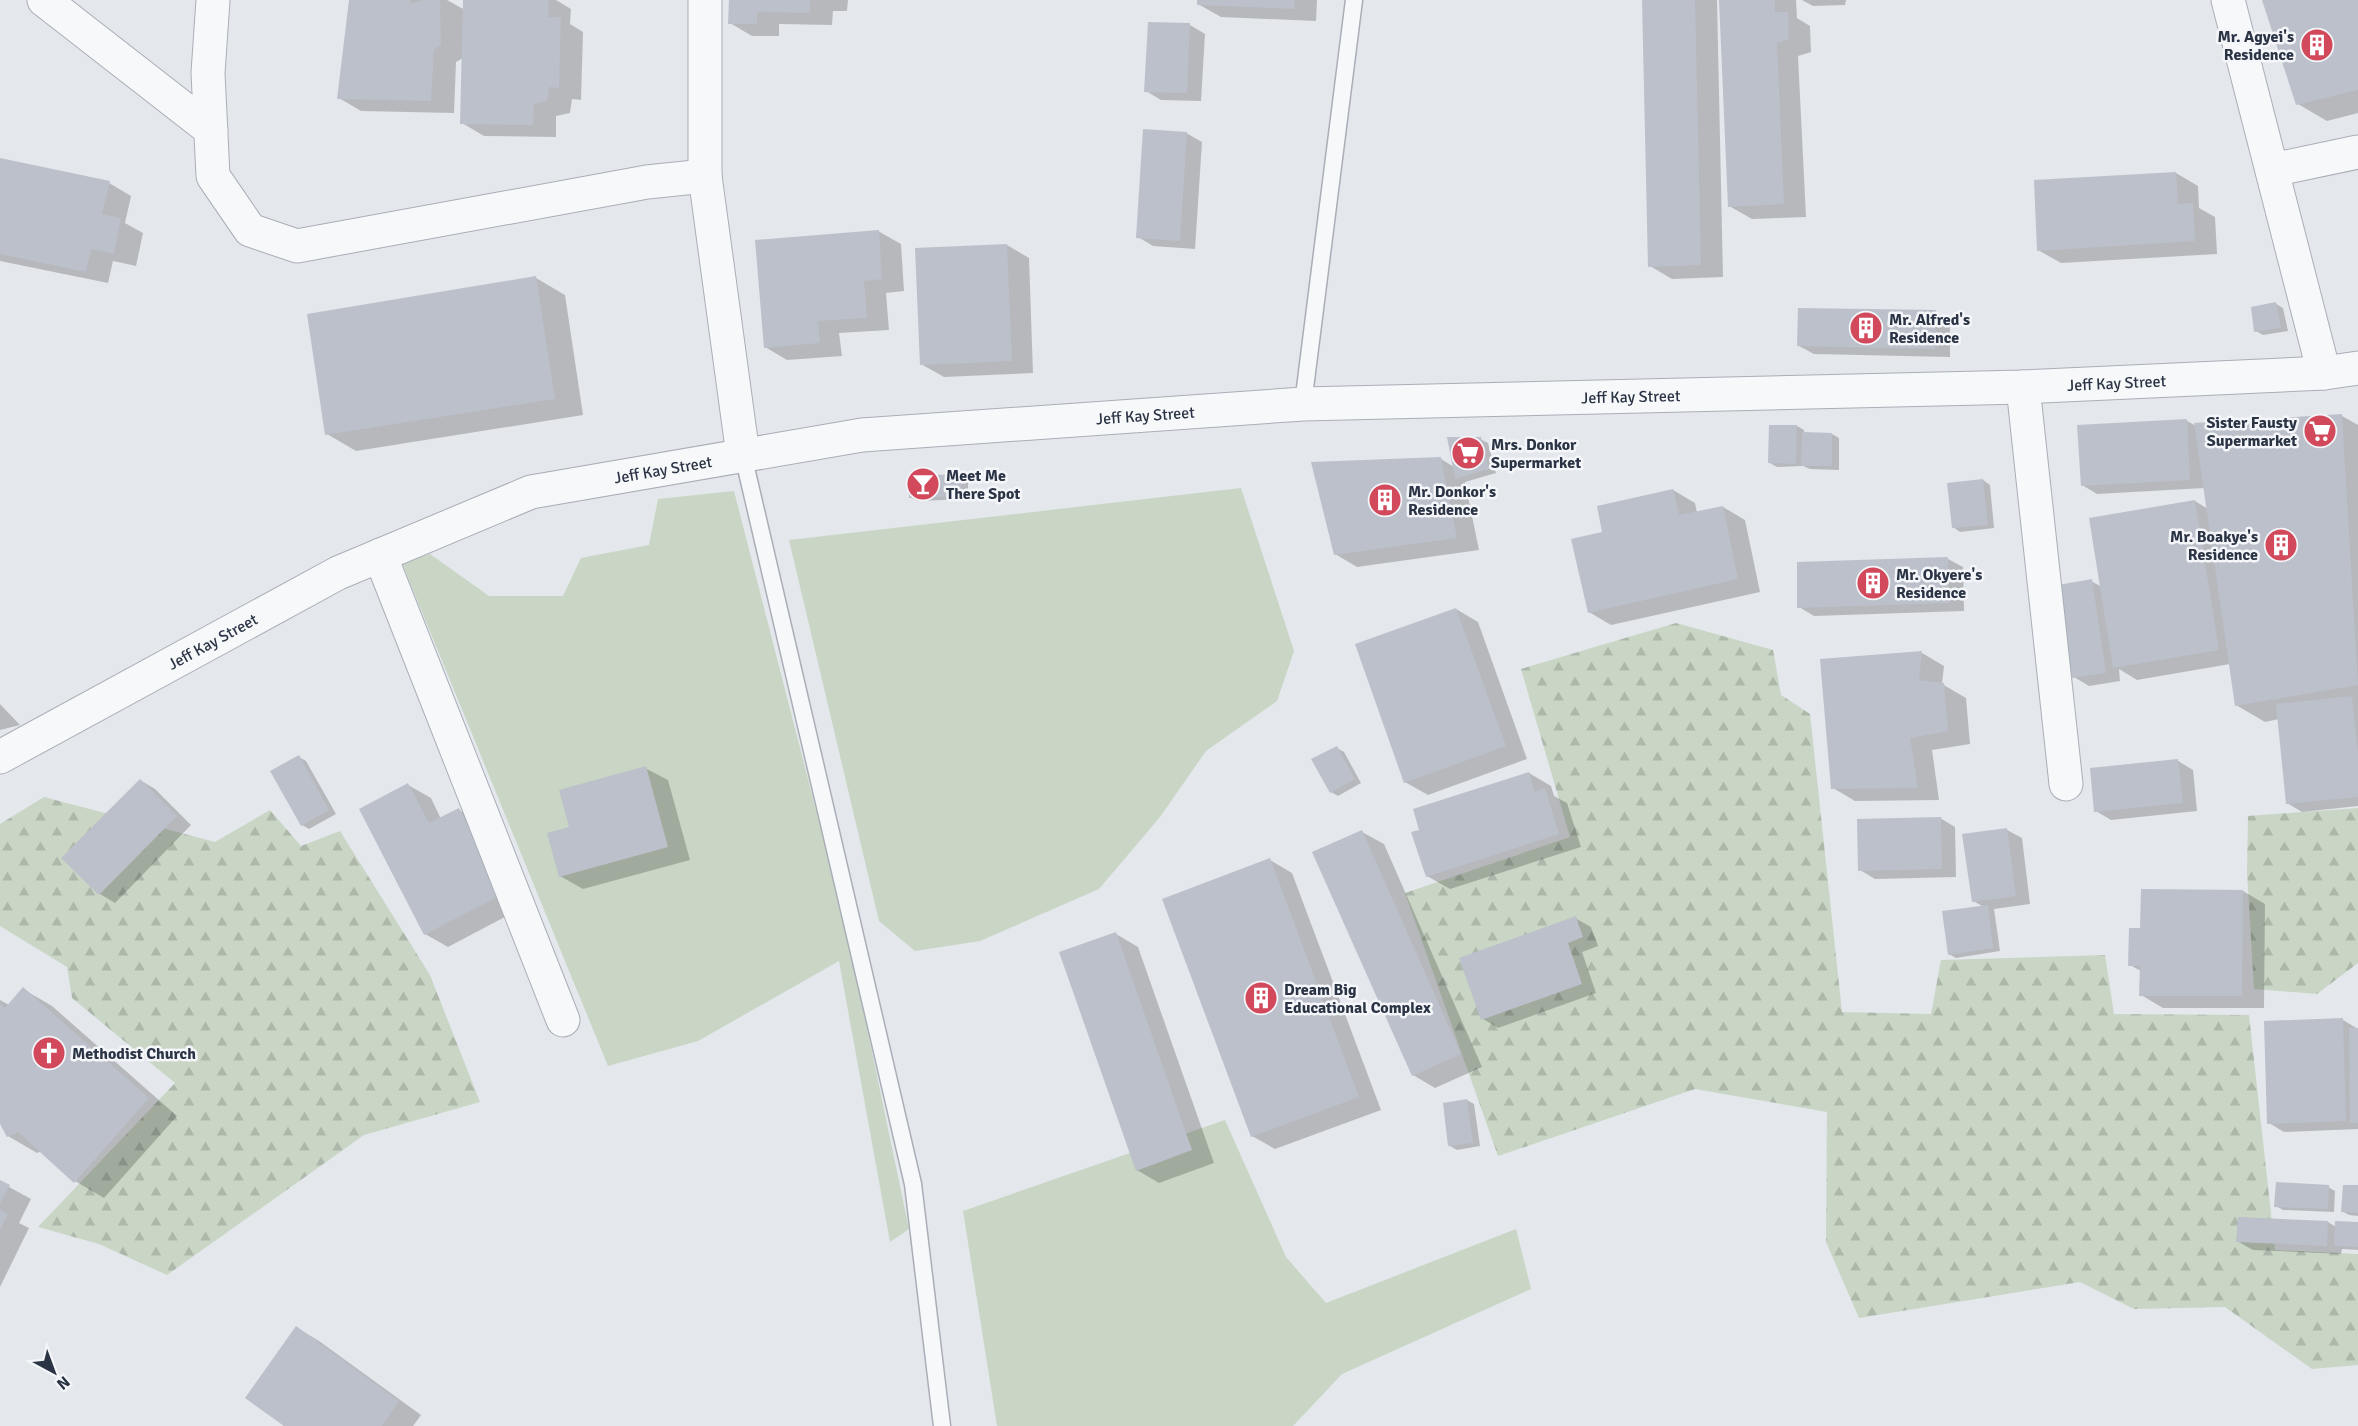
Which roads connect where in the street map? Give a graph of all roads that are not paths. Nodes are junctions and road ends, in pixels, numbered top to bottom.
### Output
1 (44, 0) edge
2 (213, 0) edge
3 (705, 0) edge
4 (1354, 0) edge
5 (2228, 0) edge
6 (211, 130) junction
7 (2358, 152) edge
8 (2272, 170) junction
9 (705, 176) junction
10 (2358, 368) edge
11 (2324, 372) junction
12 (2023, 387) junction
13 (1303, 404) junction
14 (743, 456) junction
15 (380, 555) junction
16 (0, 757) edge
17 (2066, 784) dead end
18 (563, 1020) dead end
19 (942, 1426) edge

1 - 6 street
2 - 6 street
3 - 9 street
4 - 13 lane
5 - 8 street
6 - 9 street
7 - 8 street
8 - 11 street
9 - 14 street
10 - 11 street, Jeff Kay Street
11 - 12 street, Jeff Kay Street
12 - 13 street, Jeff Kay Street
12 - 17 street
13 - 14 street, Jeff Kay Street
14 - 15 street, Jeff Kay Street
14 - 19 lane
15 - 16 street, Jeff Kay Street
15 - 18 street

